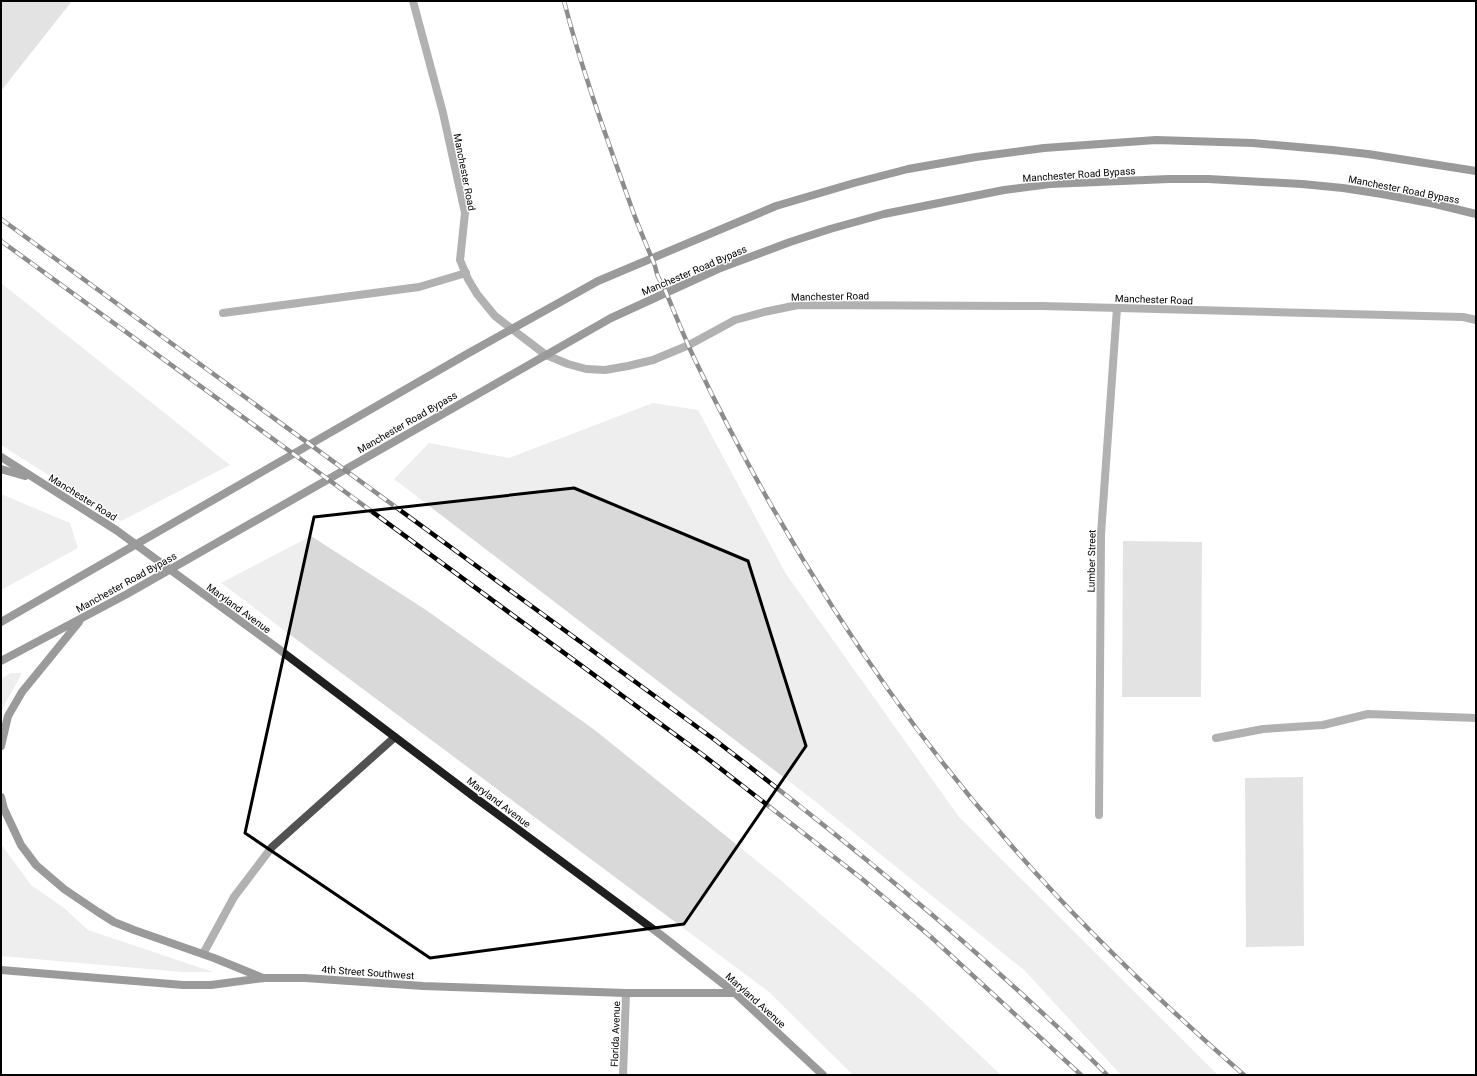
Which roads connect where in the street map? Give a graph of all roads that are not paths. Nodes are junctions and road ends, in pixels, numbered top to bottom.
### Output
1 (413, 1) edge
2 (1476, 171) edge
3 (1476, 214) edge
4 (466, 273) junction
5 (1117, 308) junction
6 (223, 313) dead end
7 (1476, 320) edge
8 (1, 457) edge
9 (1, 469) edge
10 (34, 478) junction
11 (152, 557) joint
12 (81, 618) junction
13 (1, 622) edge
14 (1, 661) edge
15 (1476, 718) edge
16 (395, 737) junction
17 (1216, 738) dead end
18 (1, 746) edge
19 (1, 798) edge
20 (1099, 815) dead end
21 (203, 954) junction
22 (1, 970) edge
23 (264, 978) junction
24 (626, 993) junction
25 (735, 993) junction
26 (623, 1075) edge
27 (823, 1075) edge

1 - 4 street, Manchester Road
2 - 13 main road
3 - 12 main road, Manchester Road Bypass
4 - 5 street, Manchester Road
4 - 6 street
5 - 7 street, Manchester Road
5 - 20 street, Lumber Street
8 - 10 main road, Manchester Road
9 - 10 main road
10 - 11 main road, Manchester Road
11 - 16 main road, Maryland Avenue
12 - 14 main road, Manchester Road Bypass
12 - 18 main road
15 - 17 street
16 - 21 street
16 - 25 main road, Maryland Avenue
19 - 21 main road
21 - 23 main road
22 - 23 main road, 4th Street Southwest
23 - 24 main road, 4th Street Southwest
24 - 25 main road, 4th Street Southwest
24 - 26 street, Florida Avenue
25 - 27 main road, Maryland Avenue

